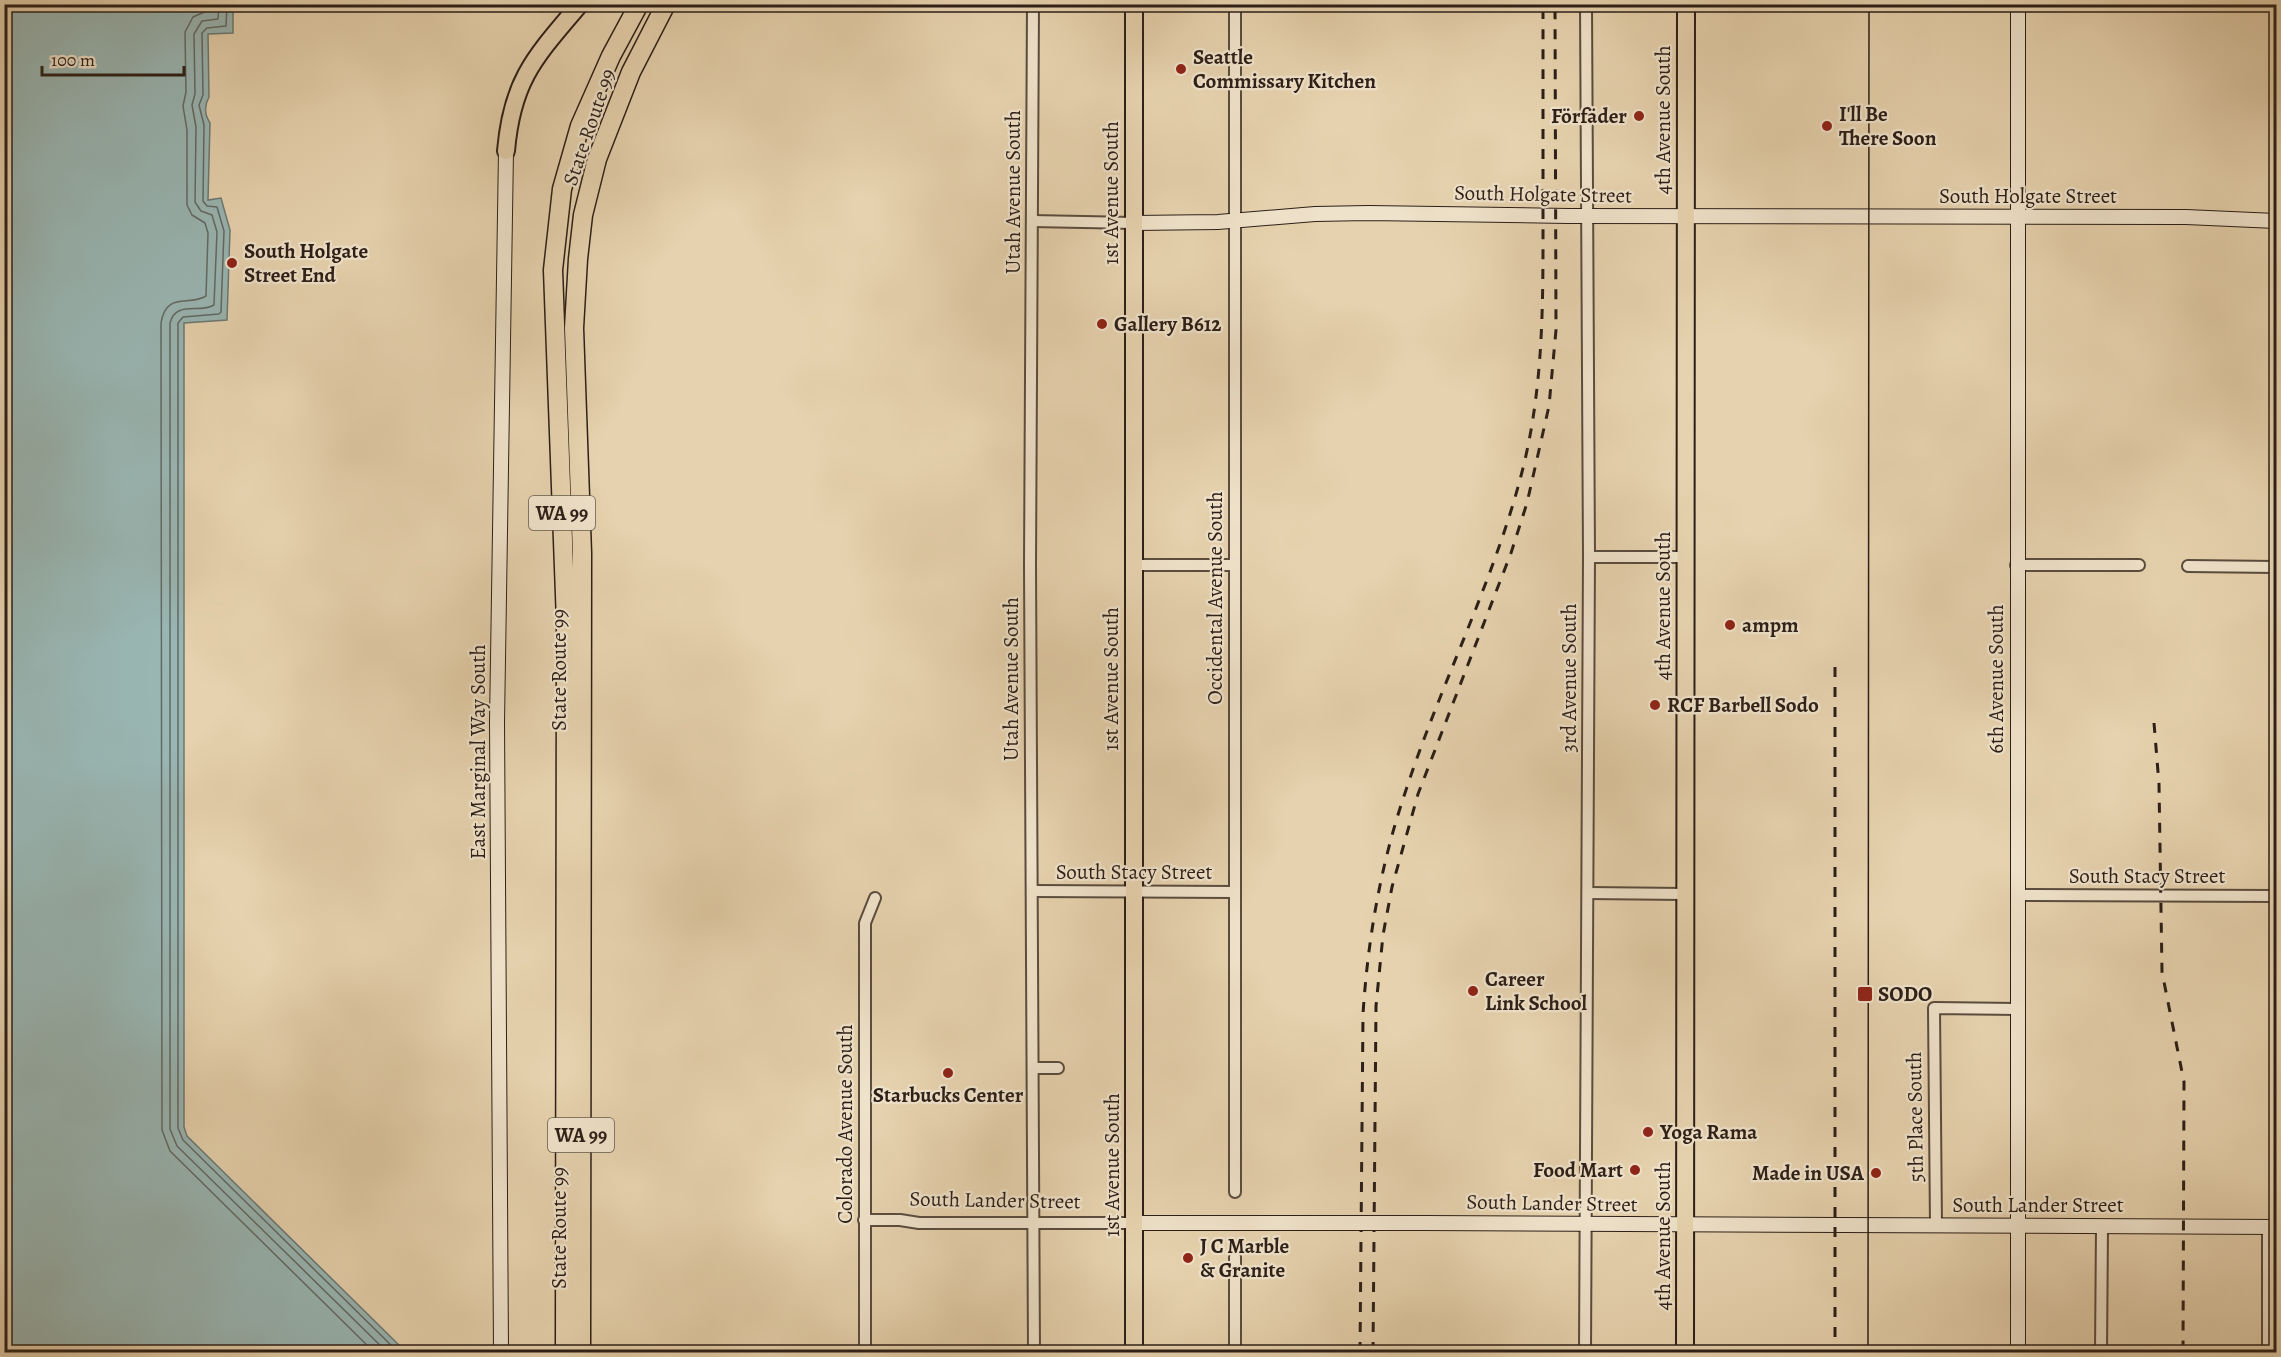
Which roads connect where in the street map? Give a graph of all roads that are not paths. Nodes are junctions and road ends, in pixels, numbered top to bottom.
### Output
1 (580, 4) edge
2 (1033, 4) edge
3 (1134, 4) edge
4 (1235, 4) edge
5 (1586, 4) edge
6 (1686, 4) edge
7 (2018, 4) edge
8 (639, 6) edge
9 (662, 12) edge
10 (506, 151) joint
11 (1588, 216) junction
12 (1685, 216) junction
13 (2018, 217) junction
14 (1032, 221) junction
15 (1235, 221) junction
16 (2275, 221) edge
17 (1134, 223) junction
18 (1589, 557) junction
19 (1686, 557) junction
20 (1133, 565) junction
21 (1235, 565) junction
22 (2016, 565) junction
23 (2139, 565) dead end
24 (2188, 566) dead end
25 (2277, 567) edge
26 (1033, 891) junction
27 (1134, 891) junction
28 (1235, 892) junction
29 (1588, 893) junction
30 (1685, 894) junction
31 (2018, 895) junction
32 (2277, 896) edge
33 (875, 898) dead end
34 (2018, 1009) junction
35 (1034, 1068) junction
36 (1058, 1068) dead end
37 (1235, 1192) dead end
38 (864, 1220) junction
39 (1033, 1223) junction
40 (1134, 1223) junction
41 (1586, 1225) junction
42 (1686, 1225) junction
43 (1936, 1226) junction
44 (2018, 1226) junction
45 (2102, 1227) junction
46 (2272, 1227) edge
47 (1235, 1257) dead end
48 (501, 1353) edge
49 (565, 1353) edge
50 (580, 1353) edge
51 (865, 1353) edge
52 (1034, 1353) edge
53 (1134, 1353) edge
54 (1235, 1353) edge
55 (1585, 1353) edge
56 (1685, 1353) edge
57 (2018, 1353) edge
58 (2101, 1353) edge
59 (2268, 1353) edge

1 - 10 main road
2 - 14 street, Utah Avenue South
3 - 17 main road, 1st Avenue South
4 - 15 street, Occidental Avenue South
5 - 11 street, 3rd Avenue South
6 - 12 main road, 4th Avenue South
7 - 13 main road, 6th Avenue South
8 - 49 highway, State Route 99 / WA 99
9 - 50 highway, State Route 99 / WA 99
10 - 48 main road, East Marginal Way South
11 - 12 main road, South Holgate Street
11 - 15 main road, South Holgate Street
11 - 18 street, 3rd Avenue South
12 - 13 main road, South Holgate Street
12 - 19 main road, 4th Avenue South
13 - 16 main road, South Holgate Street
13 - 22 main road, 6th Avenue South
14 - 17 street, South Holgate Street
14 - 26 street, Utah Avenue South
15 - 17 main road, South Holgate Street
15 - 21 street, Occidental Avenue South
17 - 20 main road, 1st Avenue South
18 - 19 street
18 - 29 street, 3rd Avenue South
19 - 30 main road, 4th Avenue South
20 - 21 street
20 - 27 main road, 1st Avenue South
21 - 28 street, Occidental Avenue South
22 - 23 street
22 - 31 main road, 6th Avenue South
24 - 25 street
26 - 27 street, South Stacy Street
26 - 35 street, Utah Avenue South
27 - 28 street, South Stacy Street
27 - 40 main road, 1st Avenue South
28 - 37 street, Occidental Avenue South
29 - 30 street
29 - 41 street, 3rd Avenue South
30 - 42 main road, 4th Avenue South
31 - 32 street, South Stacy Street
31 - 34 main road, 6th Avenue South
33 - 38 street, Colorado Avenue South
34 - 43 street, 5th Place South
34 - 44 main road, 6th Avenue South
35 - 36 street
35 - 39 street, Utah Avenue South
38 - 39 street, South Lander Street
38 - 51 street, Colorado Avenue South
39 - 40 street, South Lander Street
39 - 52 street, Utah Avenue South
40 - 41 main road, South Lander Street, bridge
40 - 53 main road, 1st Avenue South
41 - 42 main road, South Lander Street
41 - 55 street, 3rd Avenue South
42 - 43 main road, South Lander Street
42 - 56 main road, 4th Avenue South
43 - 44 main road, South Lander Street
44 - 45 main road, South Lander Street
44 - 57 main road, 6th Avenue South
45 - 46 main road, South Lander Street
45 - 58 street
46 - 59 street
47 - 54 street

